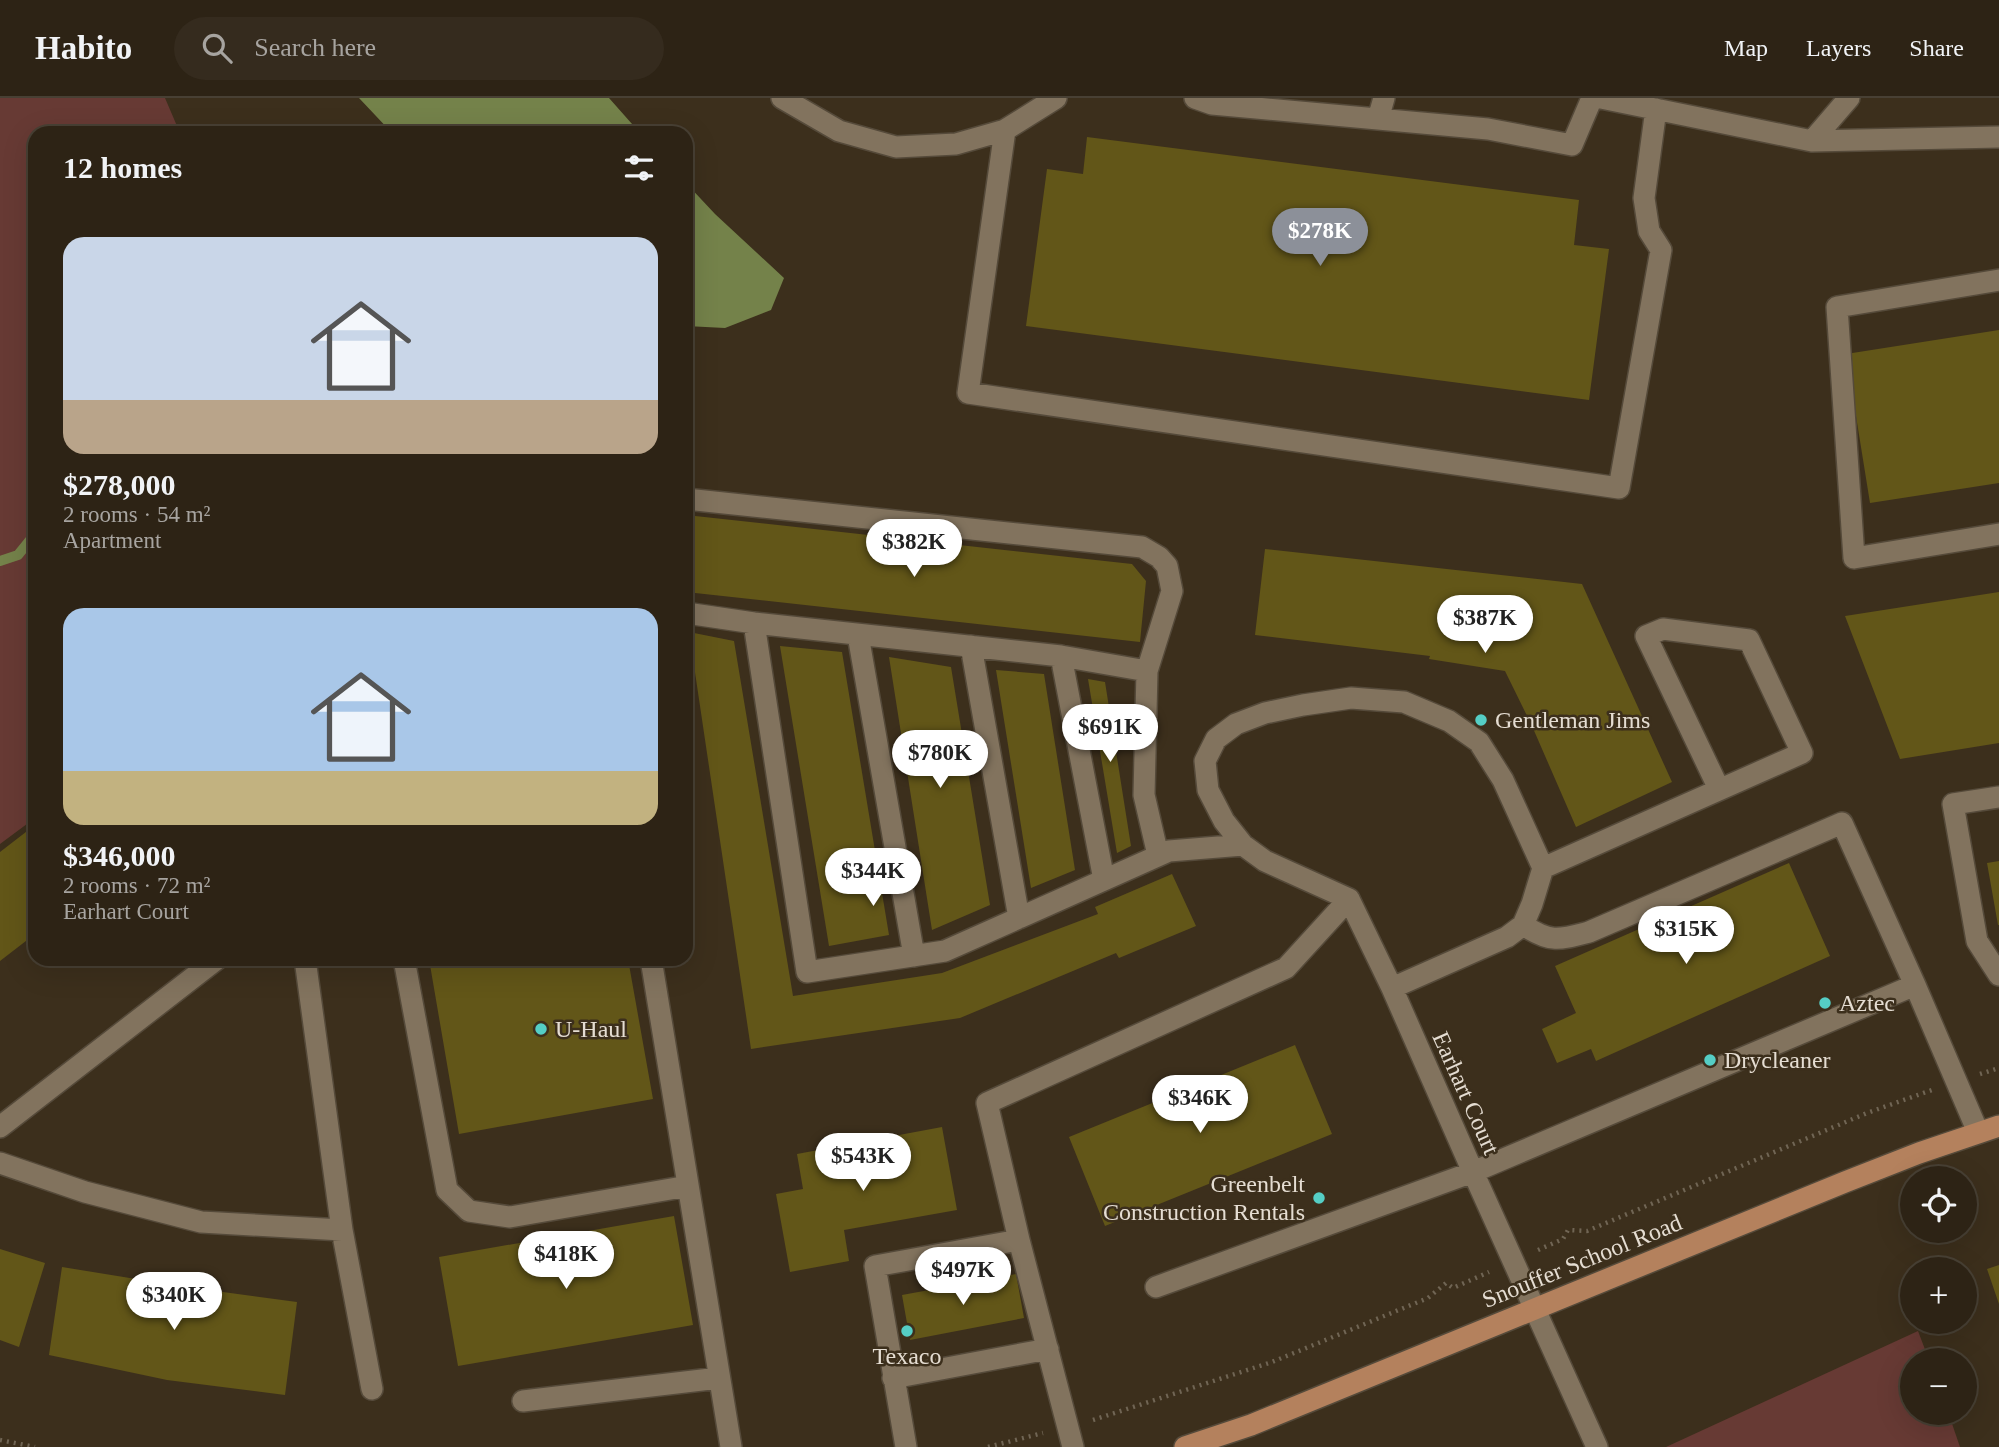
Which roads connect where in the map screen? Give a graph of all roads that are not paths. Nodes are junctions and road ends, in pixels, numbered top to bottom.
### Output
1 (782, 98) edge
2 (1056, 98) edge
3 (1195, 98) edge
4 (1384, 98) edge
5 (1592, 98) edge
6 (1601, 98) edge
7 (1849, 98) edge
8 (1656, 109) junction
9 (1378, 119) junction
10 (1005, 130) junction
11 (1999, 137) edge
12 (1812, 141) junction
13 (1999, 279) edge
14 (693, 500) edge
15 (1999, 534) edge
16 (693, 614) edge
17 (754, 623) junction
18 (858, 635) junction
19 (971, 646) junction
20 (1061, 656) junction
21 (1147, 671) junction
22 (1719, 789) junction
23 (1999, 797) edge
24 (1244, 845) junction
25 (1158, 855) junction
26 (1543, 868) junction
27 (1104, 880) junction
28 (1349, 899) junction
29 (1019, 918) junction
30 (1523, 925) junction
31 (914, 956) junction
32 (208, 966) edge
33 (306, 966) edge
34 (405, 966) edge
35 (652, 966) edge
36 (1999, 975) edge
37 (1915, 985) junction
38 (1392, 988) junction
39 (1999, 1126) edge
40 (0, 1127) edge
41 (1978, 1132) junction
42 (0, 1163) edge
43 (1473, 1172) junction
44 (688, 1186) junction
45 (342, 1230) junction
46 (1019, 1240) junction
47 (1156, 1287) dead end
48 (1534, 1309) junction
49 (1048, 1349) junction
50 (719, 1378) junction
51 (893, 1378) junction
52 (372, 1389) dead end
53 (523, 1401) dead end
54 (731, 1447) edge
55 (906, 1447) edge
56 (1073, 1447) edge
57 (1185, 1447) edge
58 (1597, 1447) edge

1 - 10 street
2 - 10 street
3 - 9 street
4 - 9 street
5 - 9 street
6 - 8 street
7 - 12 street
8 - 10 street
8 - 12 street
11 - 12 street
13 - 15 street
14 - 21 street
16 - 17 street
17 - 18 street
17 - 31 street
18 - 19 street
18 - 31 street
19 - 20 street
19 - 29 street
20 - 21 street
20 - 27 street
21 - 25 street
22 - 22 street
22 - 26 street
23 - 36 street
24 - 25 street
24 - 26 street
24 - 28 street
25 - 27 street
26 - 30 street
27 - 29 street
28 - 38 street, Earhart Court
28 - 46 street
29 - 31 street
30 - 37 street
30 - 38 street
32 - 40 street
33 - 45 street
34 - 44 street
35 - 44 street
37 - 41 street
37 - 43 street
38 - 43 street, Earhart Court
39 - 41 main road, Snouffer School Road
41 - 48 main road, Snouffer School Road
42 - 45 street
43 - 47 street
43 - 48 street, Earhart Court
44 - 50 street
45 - 52 street
46 - 49 street
46 - 51 street
48 - 57 main road, Snouffer School Road
48 - 58 street, Earhart Court
49 - 51 street
49 - 56 street
50 - 53 street
50 - 54 street
51 - 55 street

